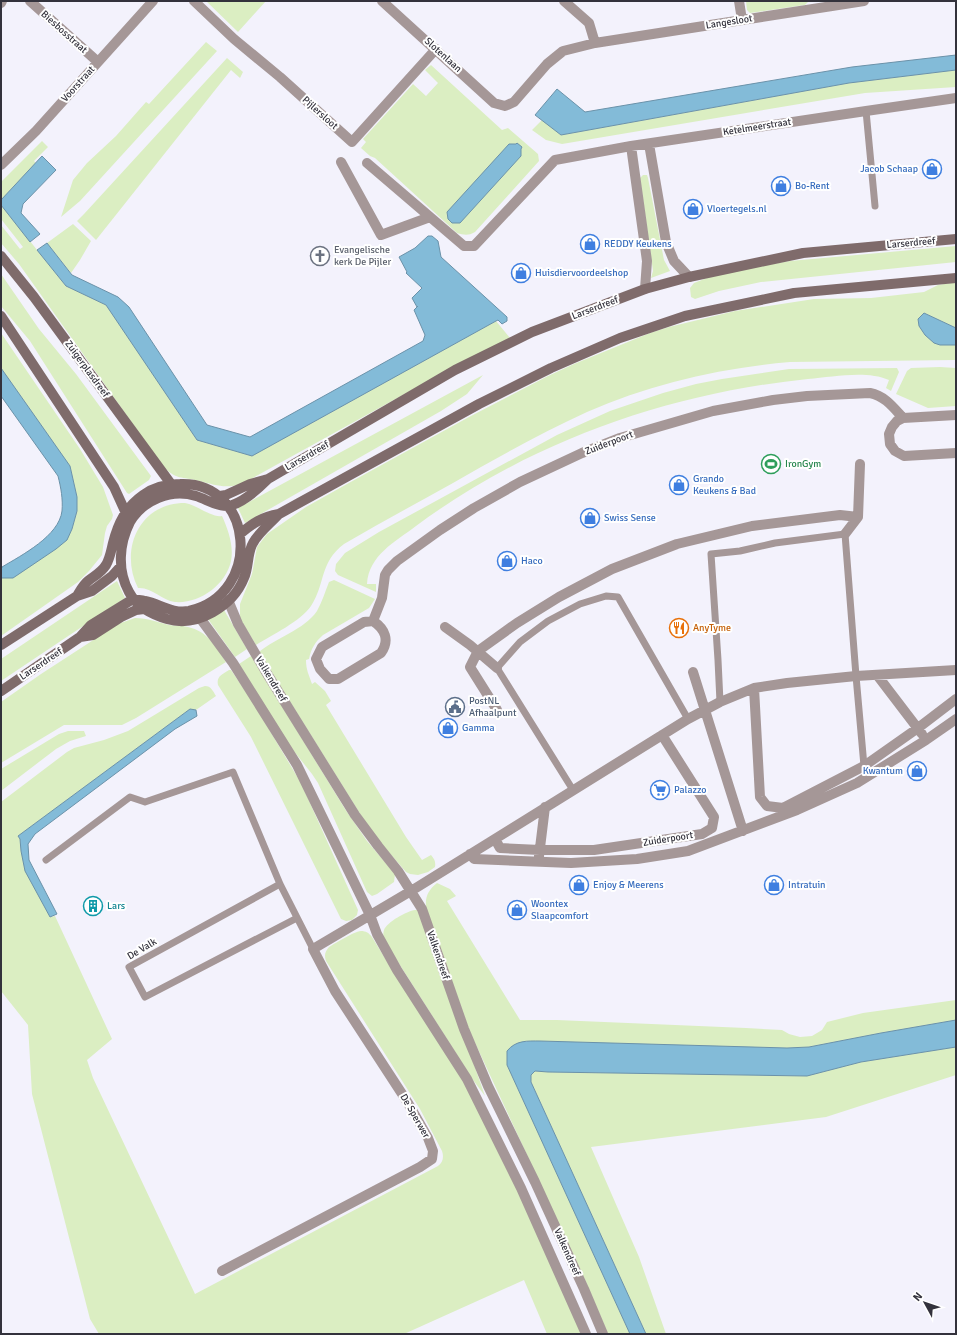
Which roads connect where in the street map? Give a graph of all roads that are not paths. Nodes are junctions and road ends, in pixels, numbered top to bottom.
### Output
1 (30, 1) edge
2 (153, 1) edge
3 (194, 1) edge
4 (382, 1) edge
5 (564, 1) edge
6 (739, 1) edge
7 (864, 1) edge
8 (742, 20) junction
9 (594, 43) junction
10 (436, 49) junction
11 (98, 62) junction
12 (956, 98) edge
13 (505, 106) joint
14 (866, 111) junction
15 (649, 144) junction
16 (631, 146) junction
17 (341, 162) dead end
18 (367, 163) dead end
19 (1, 165) edge
20 (875, 206) dead end
21 (430, 217) junction
22 (956, 238) edge
23 (1, 256) edge
24 (689, 276) junction
25 (956, 278) edge
26 (645, 289) junction
27 (1, 316) edge
28 (956, 414) edge
29 (903, 418) junction
30 (956, 453) edge
31 (860, 464) dead end
32 (268, 479) junction
33 (171, 484) junction
34 (220, 496) junction
35 (227, 506) junction
36 (125, 512) junction
37 (280, 514) junction
38 (858, 517) junction
39 (130, 522) junction
40 (240, 534) junction
41 (845, 534) junction
42 (121, 566) junction
43 (76, 596) junction
44 (226, 596) junction
45 (133, 599) junction
46 (144, 609) junction
47 (200, 618) junction
48 (373, 621) junction
49 (444, 627) dead end
50 (80, 637) junction
51 (1, 645) edge
52 (478, 652) junction
53 (497, 668) junction
54 (956, 670) edge
55 (693, 672) dead end
56 (877, 675) junction
57 (856, 676) junction
58 (754, 688) junction
59 (1, 691) edge
60 (956, 699) edge
61 (720, 702) junction
62 (497, 710) dead end
63 (704, 710) junction
64 (956, 718) edge
65 (688, 719) junction
66 (918, 728) junction
67 (662, 735) junction
68 (926, 740) junction
69 (864, 766) junction
70 (572, 790) junction
71 (545, 807) junction
72 (743, 831) junction
73 (495, 839) junction
74 (540, 850) junction
75 (470, 854) junction
76 (46, 860) dead end
77 (538, 862) junction
78 (280, 884) junction
79 (411, 891) junction
80 (370, 914) junction
81 (297, 918) junction
82 (313, 949) junction
83 (222, 1270) dead end
84 (586, 1334) edge
85 (603, 1334) edge

1 - 11 street, Biesbosstraat
2 - 11 street, Voorstraat
3 - 10 street, Pijlersloot
4 - 10 street, Slotenlaan
5 - 9 street
6 - 8 street
7 - 8 street, Langesloot
8 - 9 street, Langesloot
9 - 13 street, Langesloot
10 - 13 street, Slotenlaan
11 - 19 street, Voorstraat
12 - 14 street, Ketelmeerstraat
14 - 15 street, Ketelmeerstraat
14 - 20 lane
15 - 16 street, Ketelmeerstraat
15 - 24 street
16 - 21 street, Ketelmeerstraat
16 - 26 street
17 - 21 street
18 - 21 street
22 - 24 main road, Larserdreef
23 - 33 main road, Zuigerplasdreef
24 - 26 main road, Larserdreef
25 - 37 main road
26 - 32 main road, Larserdreef
27 - 36 main road
28 - 29 street
29 - 30 street
29 - 48 street, Zuiderpoort
31 - 38 street
32 - 34 main road, Larserdreef
32 - 35 main road, Larserdreef
33 - 34 main road
33 - 36 main road
34 - 35 main road
35 - 39 main road
35 - 40 main road
36 - 39 main road
36 - 43 main road
37 - 40 main road
37 - 44 main road
38 - 41 street
38 - 52 street
39 - 42 main road
40 - 44 main road
41 - 57 lane
41 - 61 lane
42 - 43 main road
42 - 45 main road
43 - 51 main road
44 - 45 main road
44 - 47 main road
44 - 79 street, Valkendreef
45 - 46 main road
45 - 50 main road, Larserdreef
46 - 47 main road
46 - 50 main road, Larserdreef
47 - 80 street, Valkendreef
48 - 48 street
49 - 52 street
50 - 59 main road, Larserdreef
52 - 53 street
52 - 62 street
53 - 65 lane
53 - 70 lane
54 - 56 street
55 - 63 street
56 - 57 street
56 - 66 street
57 - 58 street
57 - 69 lane
58 - 61 street
58 - 69 street
60 - 66 street
61 - 63 street
63 - 65 street
63 - 72 street
64 - 68 street, Zuiderpoort
65 - 67 street
66 - 68 street
66 - 69 street
67 - 70 street
67 - 74 street, Zuiderpoort
68 - 72 street, Zuiderpoort
70 - 71 street
71 - 73 street
71 - 74 street
72 - 77 street, Zuiderpoort
73 - 74 street, Zuiderpoort
73 - 75 street
74 - 77 street
75 - 77 street, Zuiderpoort
75 - 79 street
76 - 78 lane
78 - 81 lane
78 - 81 lane, De Valk
79 - 80 street
79 - 85 street, Valkendreef
80 - 82 street
80 - 84 street, Valkendreef
81 - 82 lane
82 - 83 street, De Sperwer

